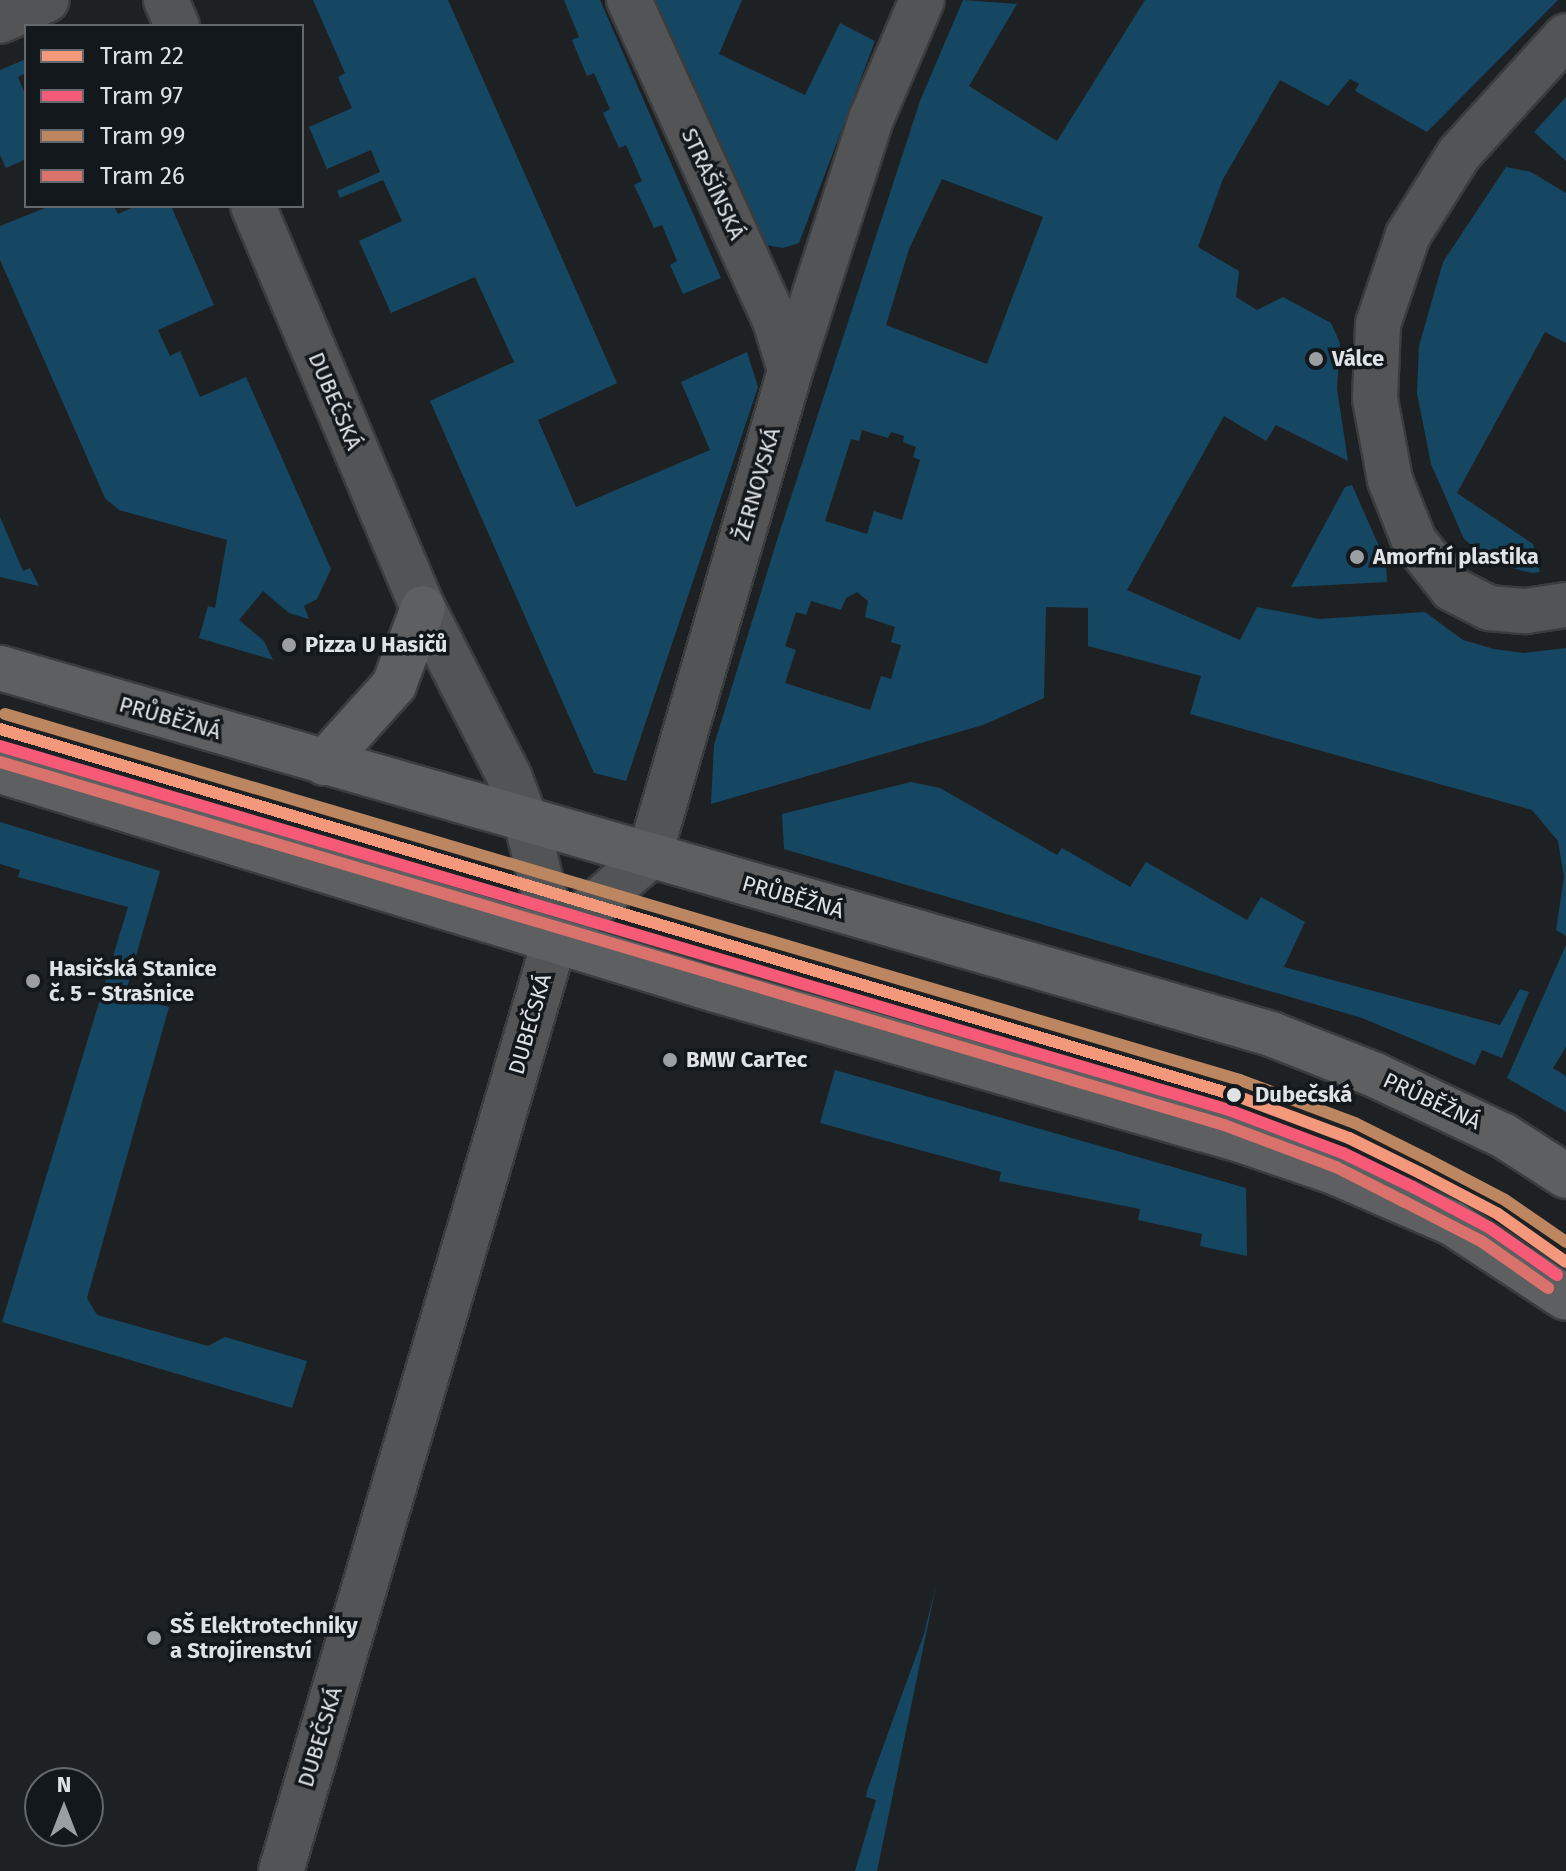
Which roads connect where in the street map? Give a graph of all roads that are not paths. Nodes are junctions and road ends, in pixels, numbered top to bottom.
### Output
1 (47, 0) edge
2 (166, 0) edge
3 (629, 0) edge
4 (922, 0) edge
5 (0, 21) edge
6 (176, 24) edge
7 (1566, 36) edge
8 (254, 208) edge
9 (790, 371) junction
10 (1566, 605) edge
11 (423, 608) junction
12 (0, 668) edge
13 (324, 763) junction
14 (0, 771) edge
15 (527, 824) junction
16 (649, 857) junction
17 (555, 939) junction
18 (1566, 1176) edge
19 (1566, 1298) edge
20 (281, 1871) edge

1 - 5 street
2 - 6 street
3 - 9 street, STRAŠÍNSKÁ
4 - 9 street, ŽERNOVSKÁ
7 - 10 street
8 - 11 street, DUBEČSKÁ
9 - 16 street, ŽERNOVSKÁ
11 - 13 main road
11 - 15 street, DUBEČSKÁ
12 - 13 main road, PRŮBĚŽNÁ
13 - 15 main road, PRŮBĚŽNÁ
14 - 17 main road
15 - 16 main road, PRŮBĚŽNÁ
15 - 17 street, DUBEČSKÁ
16 - 17 street
16 - 18 main road, PRŮBĚŽNÁ
17 - 19 main road
17 - 20 street, DUBEČSKÁ

